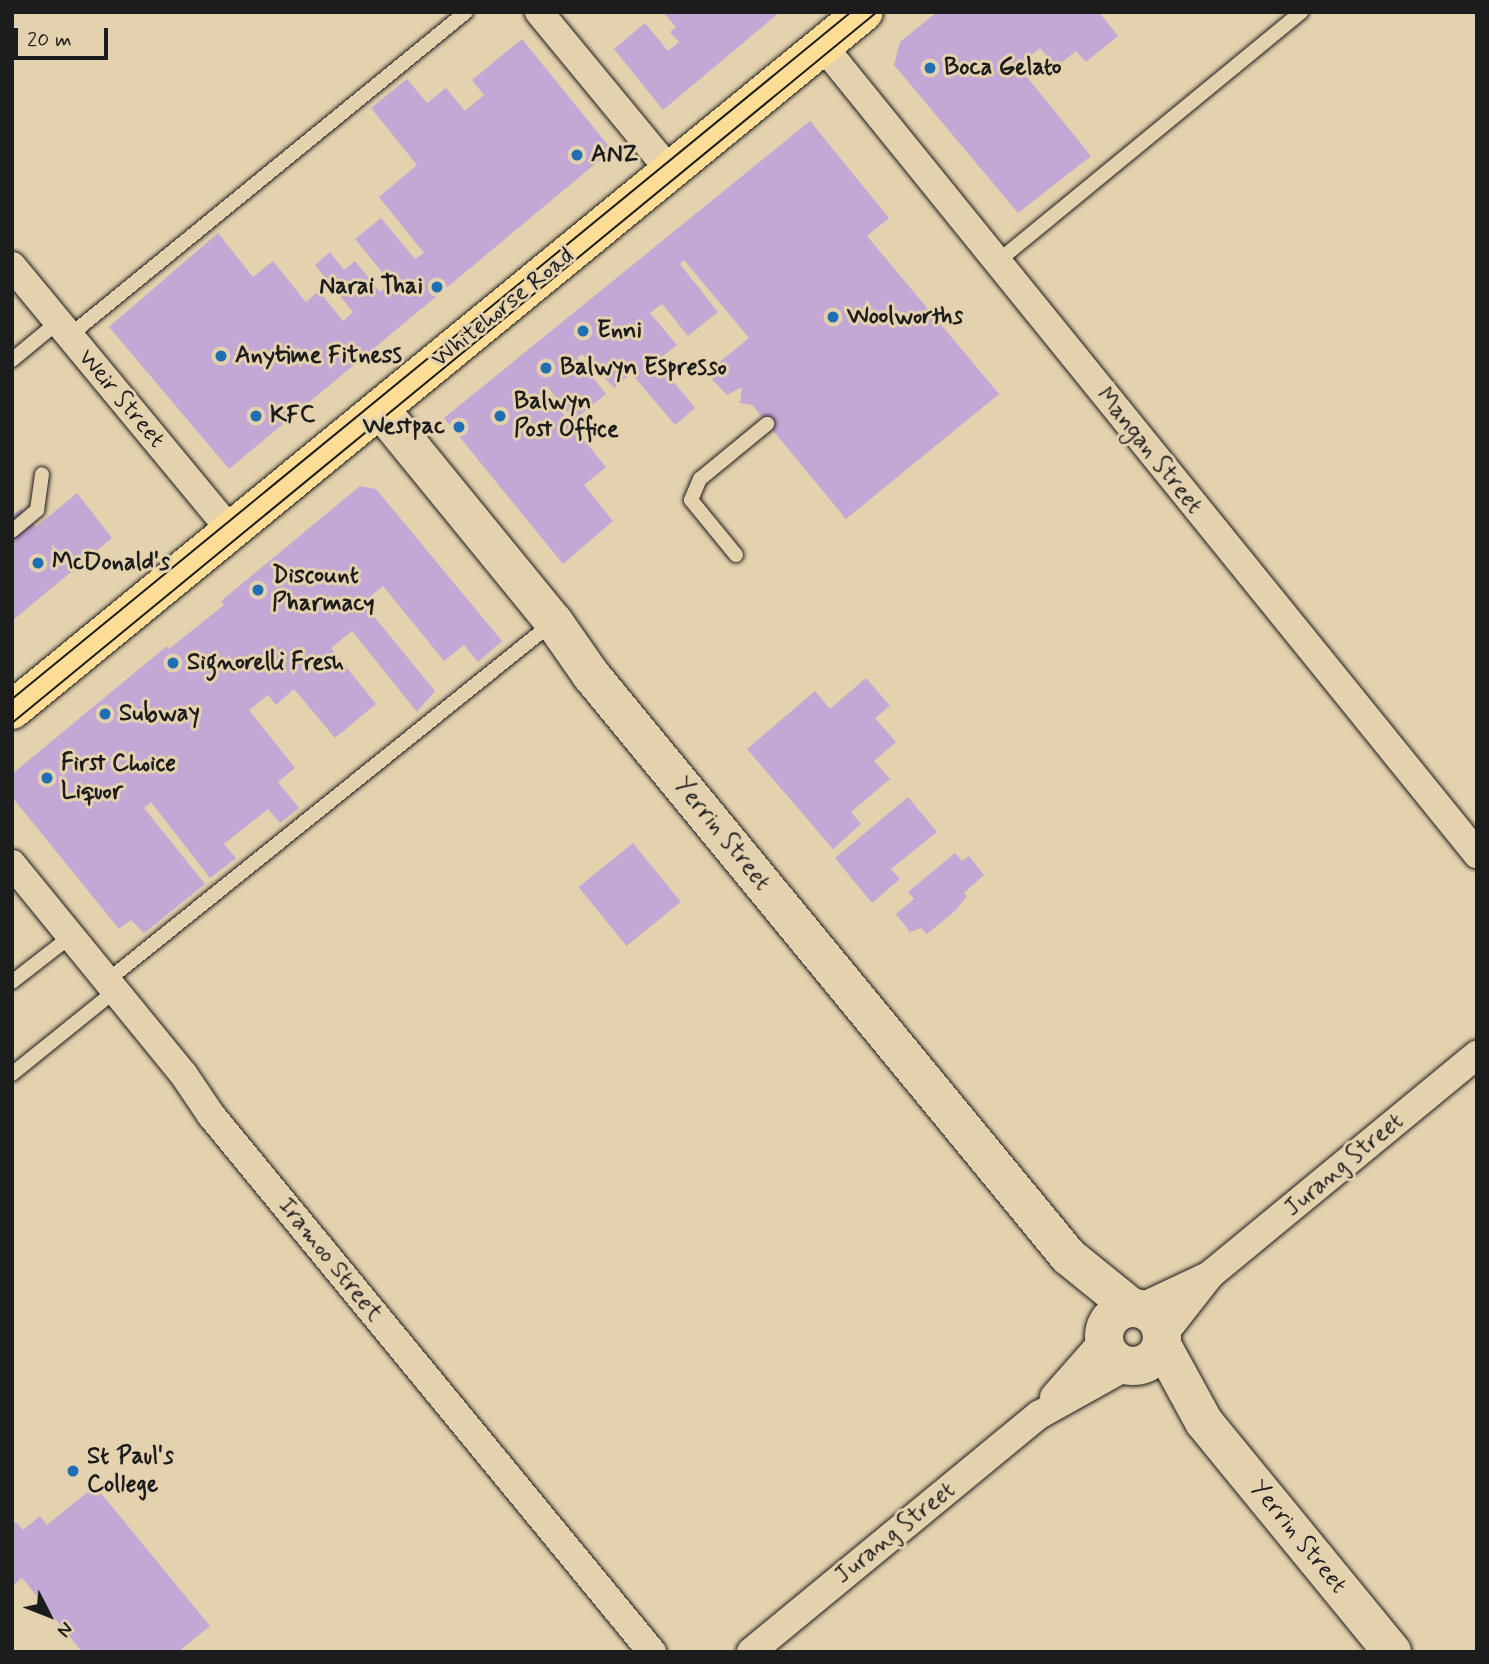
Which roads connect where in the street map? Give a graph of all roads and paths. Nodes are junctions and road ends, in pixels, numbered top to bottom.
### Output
1 (466, 12) edge
2 (539, 12) edge
3 (864, 12) edge
4 (1301, 12) edge
5 (823, 46) junction
6 (670, 171) junction
7 (997, 262) junction
8 (12, 267) edge
9 (63, 329) junction
10 (12, 360) edge
11 (380, 409) junction
12 (767, 424) dead end
13 (42, 474) dead end
14 (12, 531) edge
15 (231, 531) junction
16 (736, 555) dead end
17 (554, 622) junction
18 (12, 710) edge
19 (1477, 854) edge
20 (12, 864) edge
21 (71, 936) junction
22 (12, 982) edge
23 (112, 985) junction
24 (1477, 1055) edge
25 (12, 1074) edge
26 (1134, 1337) junction
27 (652, 1652) edge
28 (751, 1652) edge
29 (1392, 1652) edge

1 - 9 lane
2 - 6 street
3 - 5 main road, Whitehorse Road
4 - 7 lane
5 - 6 main road, Whitehorse Road
5 - 7 street, Mangan Street
6 - 11 main road, Whitehorse Road
7 - 19 street, Mangan Street
8 - 9 street, Weir Street
9 - 10 lane
9 - 15 street, Weir Street
11 - 15 main road, Whitehorse Road
11 - 17 street, Yerrin Street
12 - 16 lane
13 - 14 lane
15 - 18 main road, Whitehorse Road
17 - 23 lane
17 - 26 street, Yerrin Street
20 - 21 street, Iramoo Street
21 - 22 lane
21 - 23 street, Iramoo Street
23 - 25 lane
23 - 27 street, Iramoo Street
24 - 26 street, Jurang Street
26 - 28 street, Jurang Street
26 - 29 street, Yerrin Street

